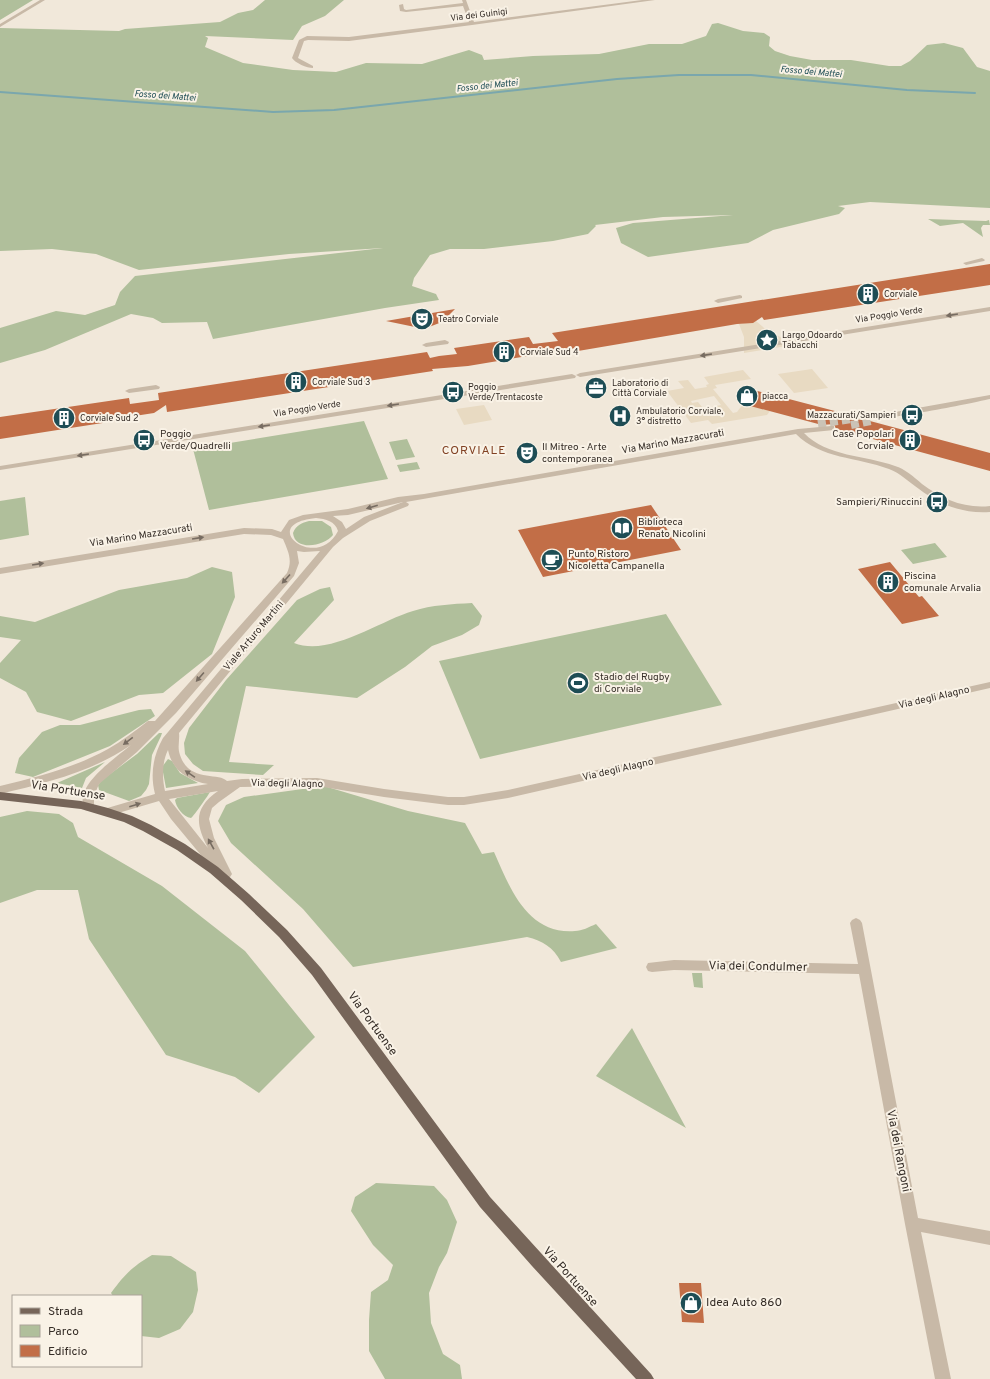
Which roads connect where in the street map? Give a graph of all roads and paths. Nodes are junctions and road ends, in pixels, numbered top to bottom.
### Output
1 (43, 0) edge
2 (653, 0) edge
3 (465, 2) edge
4 (401, 5) dead end
5 (472, 24) junction
6 (0, 26) edge
7 (311, 66) dead end
8 (982, 260) dead end
9 (966, 263) dead end
10 (740, 297) dead end
11 (718, 301) dead end
12 (990, 309) edge
13 (445, 342) dead end
14 (426, 345) dead end
15 (156, 387) dead end
16 (129, 391) dead end
17 (990, 397) edge
18 (884, 416) junction
19 (858, 418) tunnel mouth
20 (871, 421) tunnel mouth
21 (818, 424) tunnel mouth
22 (831, 428) dead end
23 (803, 430) junction
24 (0, 468) edge
25 (424, 497) junction
26 (989, 511) edge
27 (316, 515) junction
28 (341, 536) junction
29 (288, 541) junction
30 (329, 546) junction
31 (0, 571) edge
32 (990, 685) edge
33 (172, 710) junction
34 (179, 726) junction
35 (242, 783) junction
36 (0, 790) edge
37 (0, 796) edge
38 (161, 796) junction
39 (89, 807) junction
40 (108, 812) junction
41 (226, 879) junction
42 (856, 924) dead end
43 (652, 967) dead end
44 (864, 969) junction
45 (912, 1224) junction
46 (990, 1238) edge
47 (646, 1379) edge
48 (943, 1379) edge

1 - 6 street
2 - 5 street, Via dei Guinigi
3 - 4 street
3 - 5 street
5 - 7 street, Via dei Guinigi
8 - 9 street
10 - 11 street
12 -> 24 street, Via Poggio Verde
13 - 14 street
15 - 16 street
17 - 18 street
18 - 19 street
18 - 20 street
21 - 23 street, Via Marino Mazzacurati
22 - 23 street, Via Marino Mazzacurati
23 - 25 street, Via Marino Mazzacurati
23 - 26 street
25 -> 27 street, Via Marino Mazzacurati
25 - 28 street, Via Marino Mazzacurati
27 - 28 street
27 - 29 street
28 - 30 street
29 - 30 street
31 -> 29 street, Via Marino Mazzacurati
29 -> 33 street, Viale Arturo Martini
30 - 34 street, Viale Arturo Martini
32 - 35 street, Via degli Alagno
33 -> 36 street, Viale Arturo Martini
33 - 39 street, Viale Arturo Martini
35 -> 34 street, Viale Arturo Martini
34 - 38 street, Viale Arturo Martini
35 - 38 street, Via degli Alagno
41 -> 35 street, Via degli Alagno
37 - 39 main road, Via Portuense
40 -> 38 street, Via degli Alagno
38 - 41 street, Viale Arturo Martini
39 - 40 main road, Via Portuense
40 - 41 main road, Via Portuense
41 - 47 main road, Via Portuense
42 - 44 street, Via dei Rangoni
43 - 44 street, Via dei Condulmer
44 - 45 street, Via dei Rangoni
45 - 46 street
45 - 48 street, Via dei Rangoni

